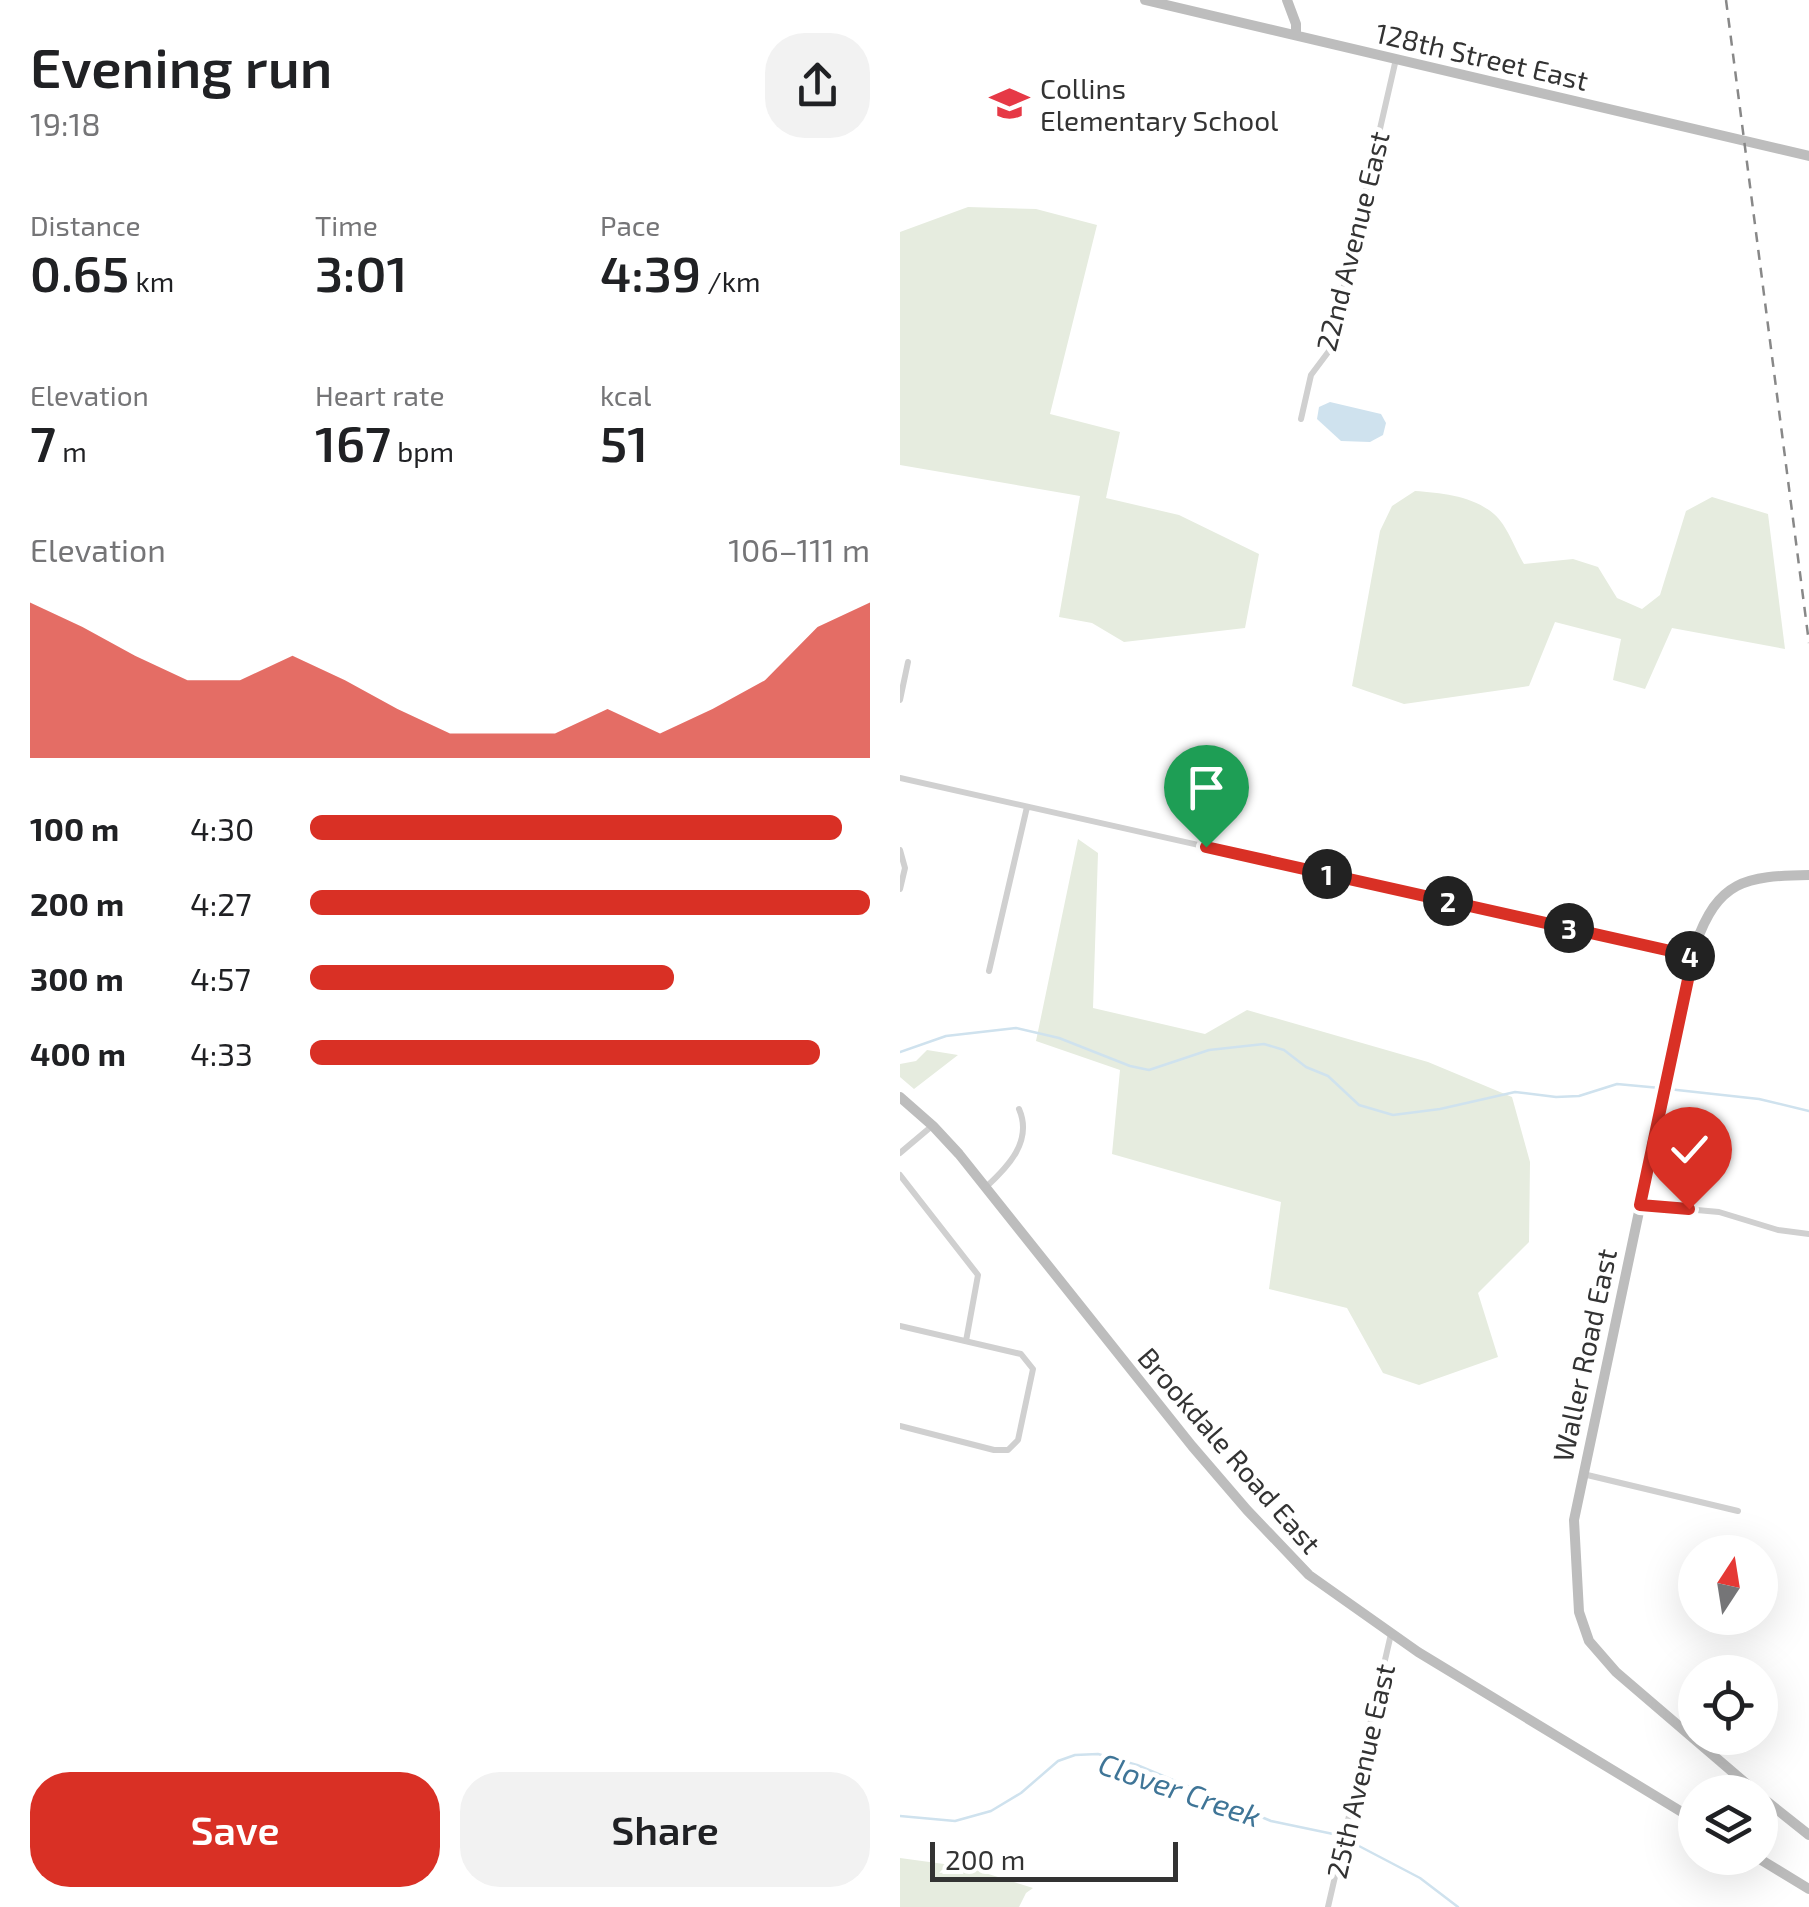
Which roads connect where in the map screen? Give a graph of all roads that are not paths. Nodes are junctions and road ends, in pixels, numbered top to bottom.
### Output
1 (1145, 0) edge
2 (1287, 0) edge
3 (1296, 35) junction
4 (1396, 60) junction
5 (1809, 156) edge
6 (1301, 419) dead end
7 (908, 662) dead end
8 (900, 700) edge
9 (900, 778) edge
10 (1027, 808) junction
11 (900, 850) edge
12 (1809, 875) edge
13 (900, 889) edge
14 (1693, 956) junction
15 (989, 971) dead end
16 (900, 1097) edge
17 (1020, 1108) dead end
18 (933, 1126) junction
19 (900, 1153) edge
20 (900, 1175) edge
21 (986, 1187) junction
22 (1640, 1205) junction
23 (1809, 1234) edge
24 (900, 1326) edge
25 (966, 1341) junction
26 (900, 1426) edge
27 (1582, 1474) junction
28 (1738, 1511) dead end
29 (1391, 1634) junction
30 (1736, 1775) edge
31 (1678, 1810) edge
32 (1778, 1810) edge
33 (1809, 1835) edge
34 (1778, 1870) edge
35 (1809, 1889) edge
36 (1328, 1907) edge

1 - 3 street, 128th Street East
2 - 3 street
3 - 4 street, 128th Street East
4 - 5 street, 128th Street East
4 - 6 street, 22nd Avenue East
7 - 8 street
9 - 10 street
10 - 14 street
10 - 15 street
11 - 13 street
12 - 14 street, Waller Road East
14 - 22 street, Waller Road East
16 - 18 street, Brookdale Road East
17 - 21 street
18 - 19 street
18 - 21 street, Brookdale Road East
20 - 25 street
21 - 29 street, Brookdale Road East
22 - 23 street
22 - 27 street, Waller Road East
24 - 25 street
25 - 26 street
27 - 28 street
27 - 30 street, Waller Road East
29 - 31 street, Brookdale Road East
29 - 36 street, 25th Avenue East
32 - 33 street, Waller Road East
34 - 35 street

